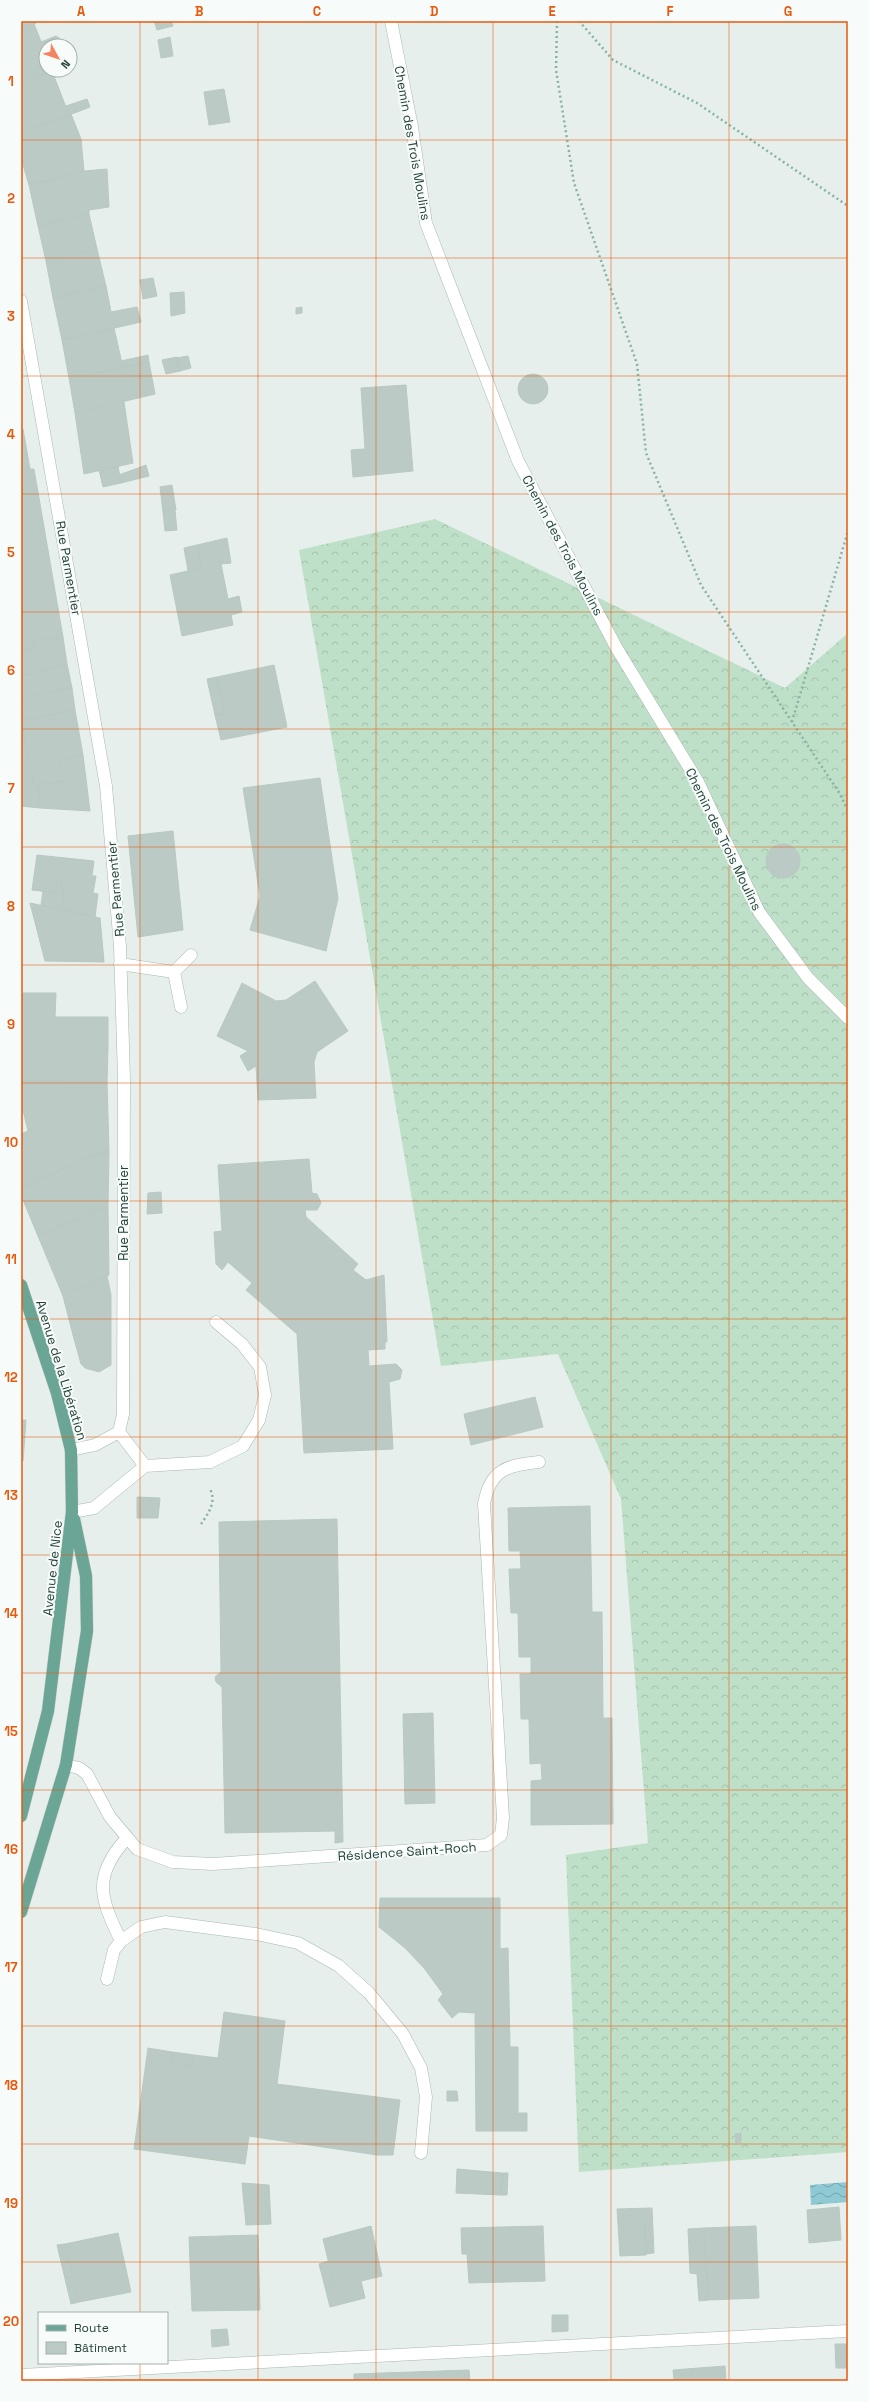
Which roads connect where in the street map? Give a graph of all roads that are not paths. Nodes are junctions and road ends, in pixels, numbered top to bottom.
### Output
1 (391, 21) edge
2 (21, 301) edge
3 (191, 955) dead end
4 (120, 964) junction
5 (174, 972) junction
6 (180, 1007) dead end
7 (848, 1018) edge
8 (21, 1285) edge
9 (216, 1322) dead end
10 (119, 1432) junction
11 (71, 1450) junction
12 (539, 1462) dead end
13 (146, 1466) junction
14 (72, 1512) junction
15 (66, 1765) junction
16 (21, 1816) edge
17 (127, 1838) junction
18 (21, 1912) edge
19 (120, 1941) junction
20 (106, 1979) dead end
21 (421, 2153) dead end
22 (848, 2330) edge
23 (21, 2375) edge

1 - 7 street, Chemin des Trois Moulins
2 - 4 street, Rue Parmentier
3 - 5 street
4 - 5 street
4 - 10 street, Rue Parmentier
5 - 6 street
8 - 11 main road, Avenue de la Libération
9 - 13 street
10 - 11 street
10 - 13 street
11 - 14 main road, Avenue de la Libération
12 - 17 street, Résidence Saint-Roch
13 - 14 street
14 - 15 main road, Avenue de Nice
14 - 16 main road, Avenue de Nice
15 - 17 street, Résidence Saint-Roch
15 - 18 main road, Avenue de Nice
17 - 19 street
19 - 20 street
19 - 21 street
22 - 23 street

